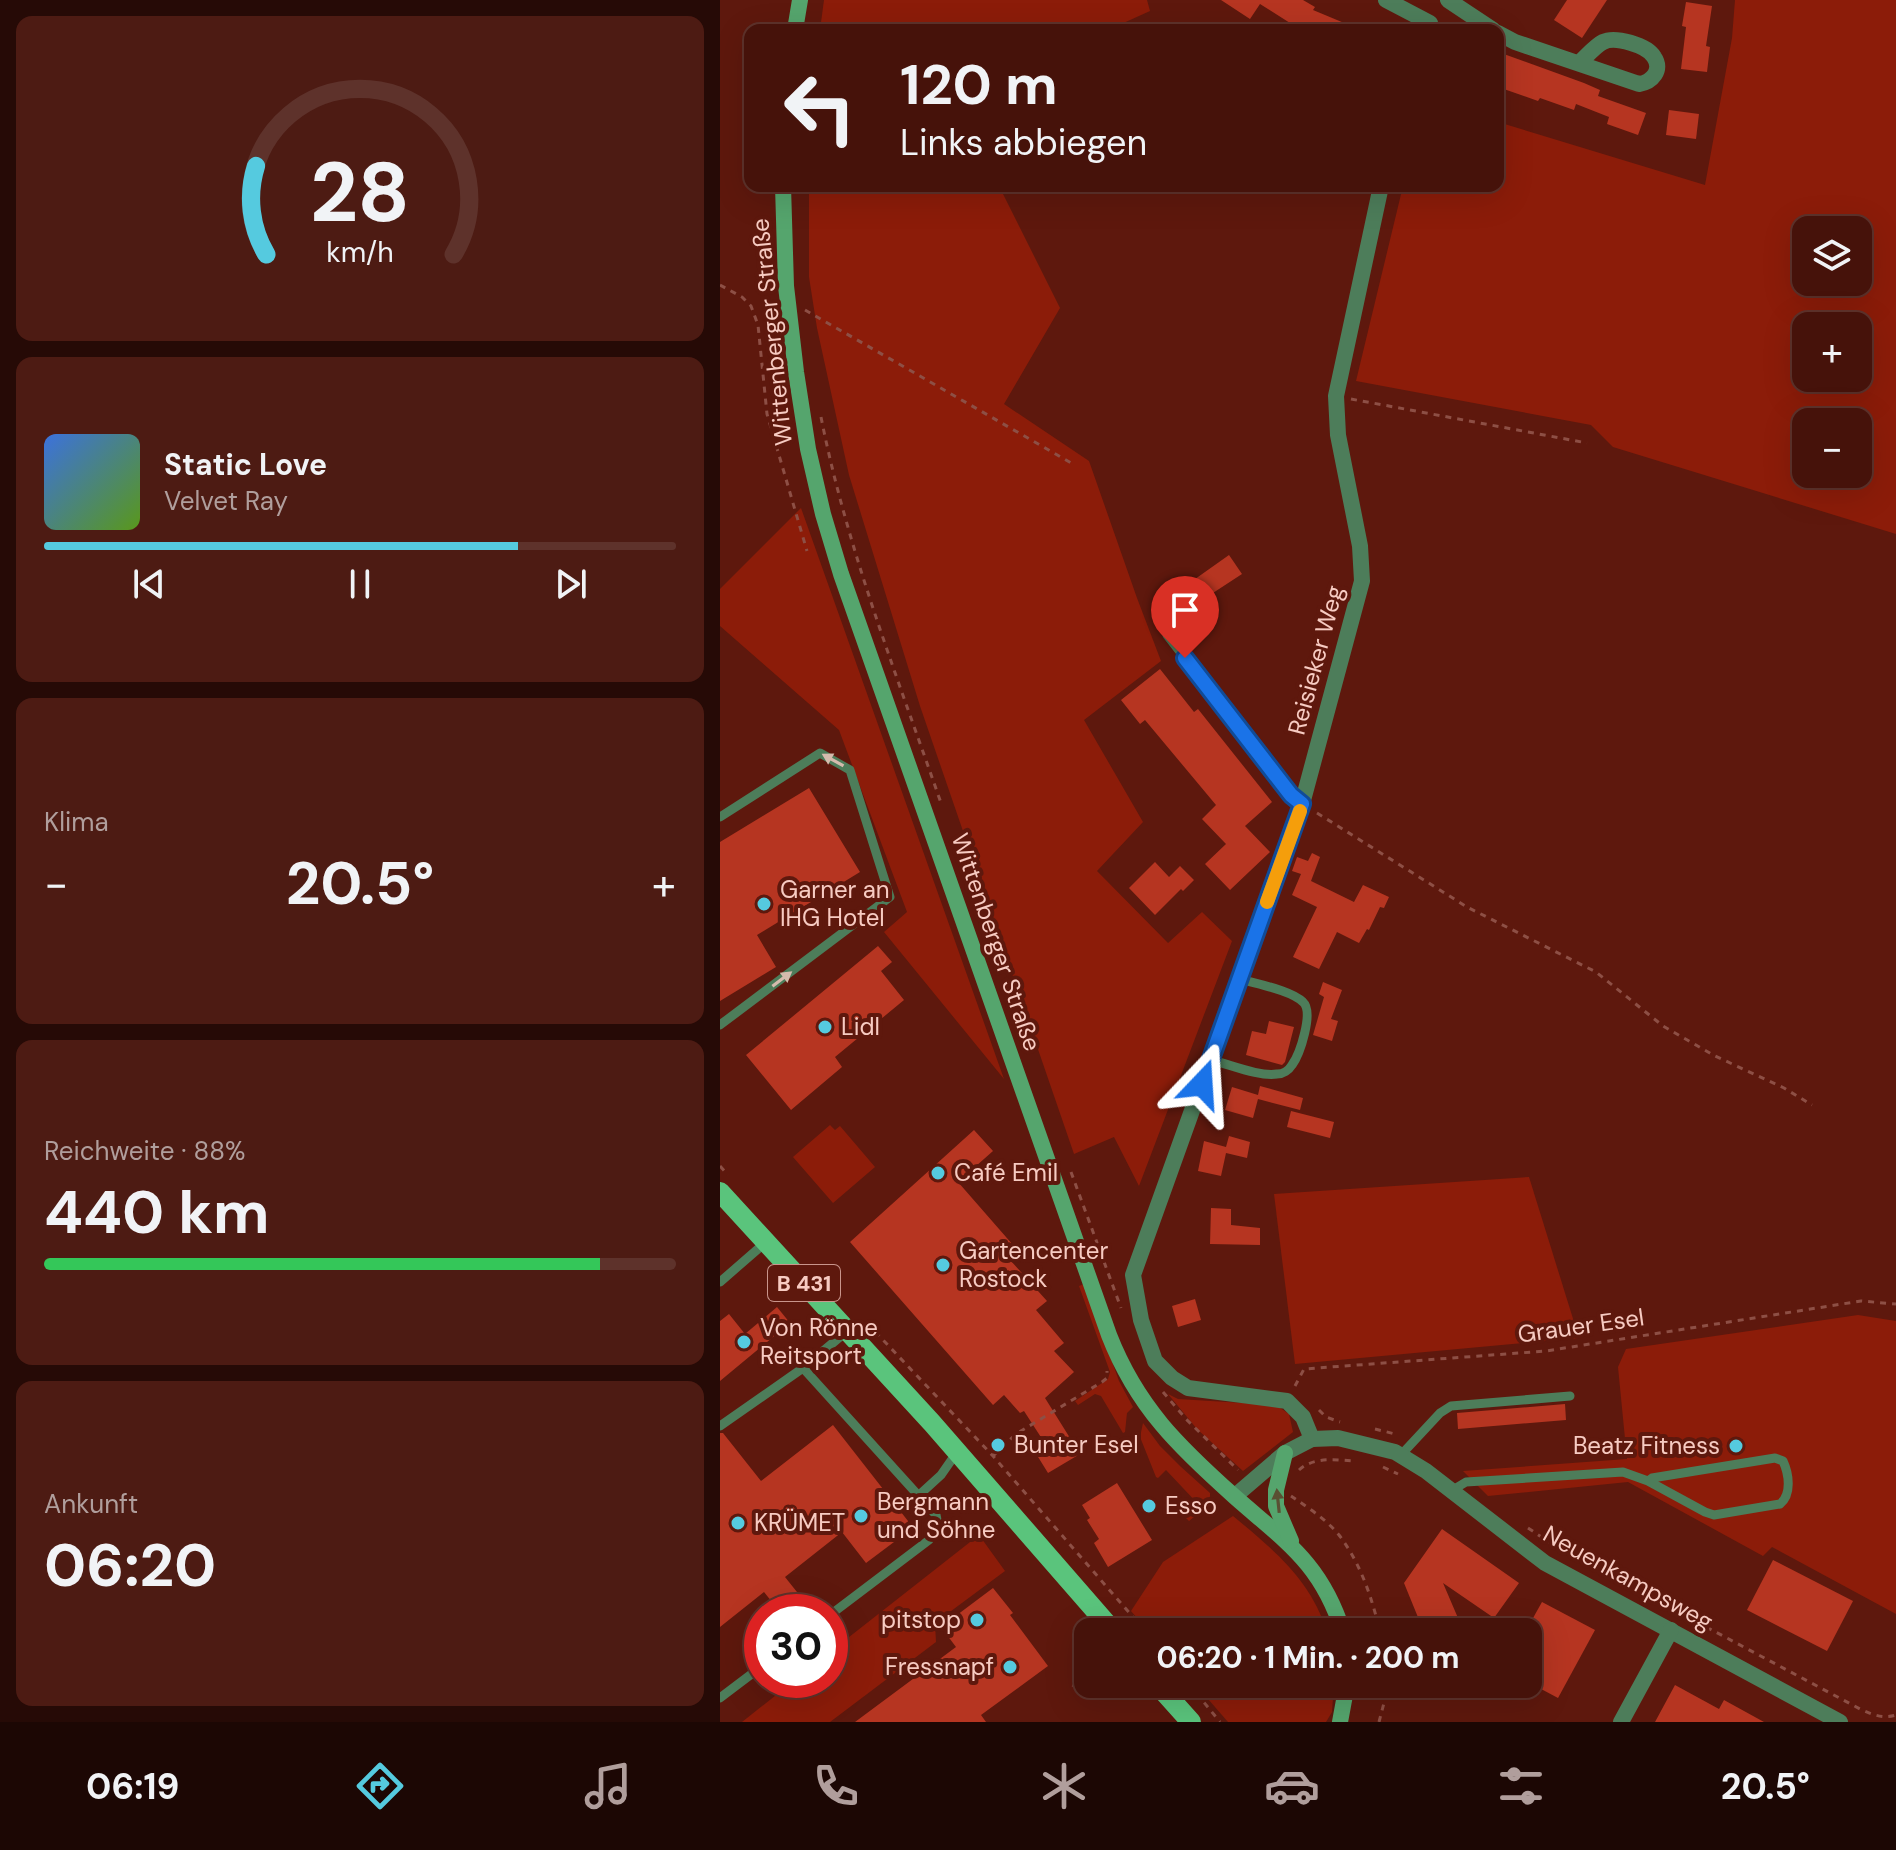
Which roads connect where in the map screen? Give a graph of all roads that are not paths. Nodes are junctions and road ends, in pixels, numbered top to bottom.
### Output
1 (800, 0) edge
2 (1386, 0) edge
3 (1446, 0) edge
4 (796, 24) edge
5 (1426, 24) edge
6 (1430, 24) edge
7 (1484, 24) edge
8 (1504, 36) edge
9 (1579, 63) dead end
10 (783, 192) edge
11 (1380, 192) edge
12 (1167, 635) dead end
13 (1302, 804) junction
14 (720, 817) edge
15 (1240, 979) junction
16 (720, 1025) edge
17 (1211, 1060) junction
18 (720, 1192) edge
19 (766, 1242) junction
20 (722, 1277) edge
21 (847, 1331) junction
22 (803, 1368) junction
23 (1570, 1396) dead end
24 (720, 1426) edge
25 (1312, 1439) junction
26 (957, 1452) junction
27 (1285, 1453) junction
28 (1400, 1456) junction
29 (1648, 1481) junction
30 (1451, 1491) junction
31 (918, 1496) junction
32 (1235, 1496) junction
33 (1294, 1547) junction
34 (848, 1601) edge
35 (1102, 1618) edge
36 (1339, 1618) edge
37 (1671, 1630) junction
38 (744, 1680) edge
39 (720, 1698) edge
40 (1168, 1698) edge
41 (1346, 1698) edge
42 (1350, 1698) edge
43 (1185, 1719) edge
44 (1340, 1722) edge
45 (1349, 1722) edge
46 (1621, 1722) edge
47 (1840, 1722) edge

1 - 4 main road
2 - 5 street
3 - 6 street
3 - 7 street
8 - 9 street
10 - 32 main road, Wittenberger Straße
11 - 13 street, Reisieker Weg
12 - 13 lane
13 - 15 street, Reisieker Weg
16 -> 14 lane
15 - 17 street, Reisieker Weg
15 - 17 lane
17 - 25 street, Reisieker Weg
18 - 19 main road, B 431
19 - 20 lane
19 - 21 main road, B 431
21 - 22 lane
21 - 26 main road, B 431
22 - 24 lane
22 - 31 lane
23 - 28 lane
25 - 27 street
25 - 28 street, Neuenkampsweg
26 - 31 lane
26 - 35 main road, B 431
27 - 32 street
33 -> 27 main road
28 - 30 street, Neuenkampsweg
29 - 29 lane
29 - 30 lane
30 - 37 street, Neuenkampsweg
31 - 34 lane
32 - 33 main road, Wittenberger Straße
33 - 36 main road, Wittenberger Straße
37 - 46 street
37 - 47 street, Neuenkampsweg
38 - 39 lane
40 - 43 main road
41 - 44 main road
42 - 45 main road

